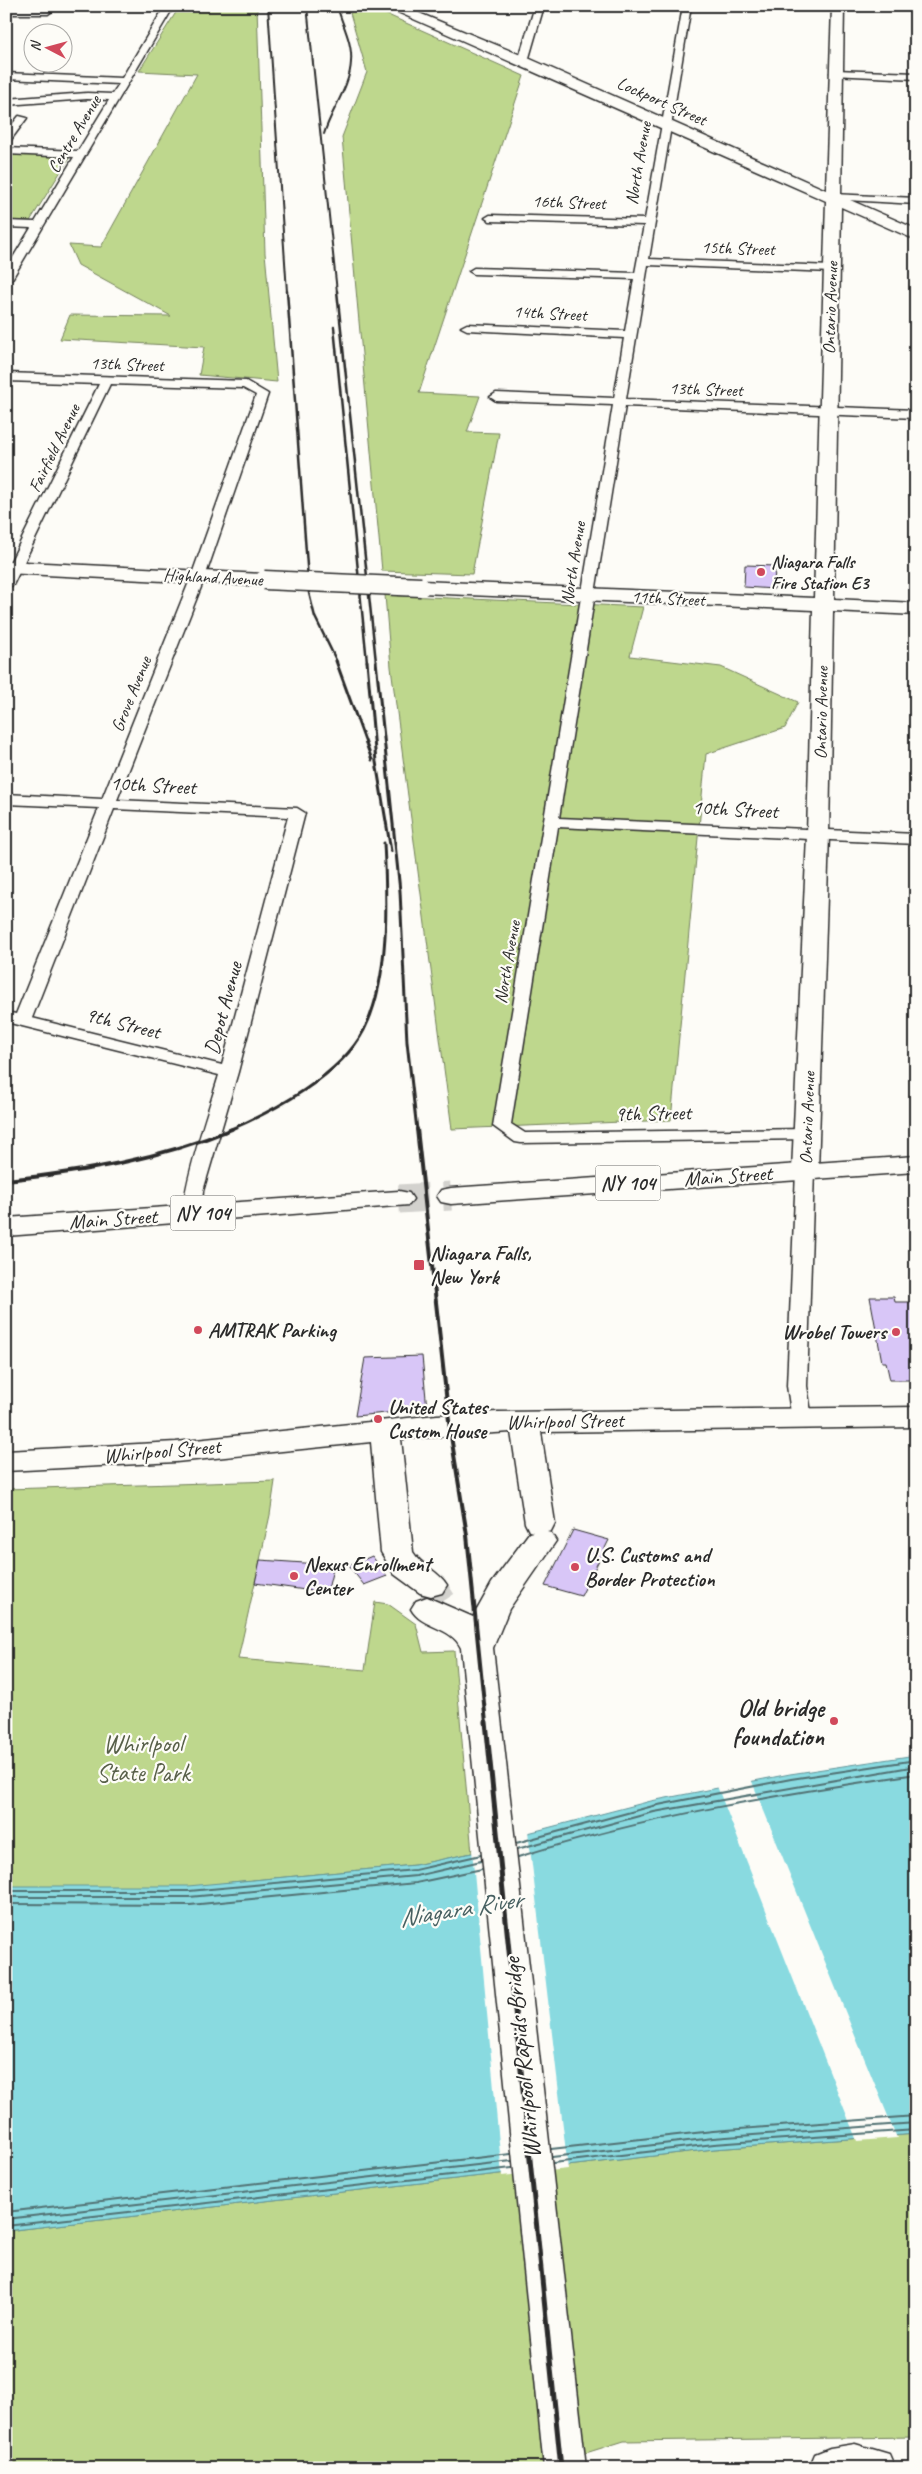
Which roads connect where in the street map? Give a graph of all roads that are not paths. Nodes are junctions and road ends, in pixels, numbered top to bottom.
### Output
1 (55, 6) edge
2 (170, 6) edge
3 (390, 6) edge
4 (540, 6) edge
5 (687, 6) edge
6 (838, 6) edge
7 (6, 11) edge
8 (523, 61) junction
9 (835, 74) junction
10 (6, 76) edge
11 (916, 76) edge
12 (125, 81) junction
13 (115, 97) junction
14 (6, 102) edge
15 (22, 118) dead end
16 (666, 125) junction
17 (10, 128) edge
18 (6, 139) edge
19 (6, 151) edge
20 (82, 154) junction
21 (832, 197) junction
22 (916, 201) edge
23 (490, 218) dead end
24 (648, 222) junction
25 (6, 224) edge
26 (39, 225) junction
27 (916, 234) edge
28 (643, 262) junction
29 (832, 269) junction
30 (474, 271) dead end
31 (640, 276) junction
32 (6, 279) edge
33 (467, 327) dead end
34 (630, 335) junction
35 (6, 377) edge
36 (106, 381) junction
37 (246, 385) joint
38 (496, 398) dead end
39 (620, 402) junction
40 (826, 411) junction
41 (916, 414) edge
42 (9, 573) edge
43 (198, 577) junction
44 (421, 587) joint
45 (588, 594) junction
46 (823, 605) junction
47 (916, 609) edge
48 (6, 798) edge
49 (107, 804) junction
50 (297, 814) joint
51 (552, 822) junction
52 (818, 835) junction
53 (916, 840) edge
54 (14, 1019) edge
55 (229, 1072) junction
56 (502, 1126) joint
57 (807, 1134) junction
58 (916, 1164) edge
59 (805, 1171) junction
60 (451, 1196) tunnel mouth
61 (399, 1199) tunnel mouth
62 (192, 1214) junction
63 (6, 1227) edge
64 (916, 1417) edge
65 (802, 1419) junction
66 (524, 1421) junction
67 (385, 1430) junction
68 (6, 1460) edge
69 (477, 1648) junction
70 (565, 2468) edge
71 (830, 2468) edge
72 (874, 2468) edge

1 - 7 street
2 - 12 street, Centre Avenue
3 - 8 street, Lockport Street
4 - 8 street
5 - 16 street, North Avenue
6 - 9 street, Ontario Avenue
8 - 16 street, Lockport Street
9 - 11 street
9 - 21 street, Ontario Avenue
10 - 12 street
12 - 13 street, Centre Avenue
13 - 14 street
13 - 20 street, Centre Avenue
15 - 17 street
16 - 21 street, Lockport Street
16 - 24 street, North Avenue
17 - 18 street
19 - 20 street
20 - 26 street, Centre Avenue
21 - 22 street
21 - 27 street, Lockport Street
21 - 29 street, Ontario Avenue
23 - 24 street, 16th Street
24 - 28 street, North Avenue
25 - 26 street
26 - 32 street, Centre Avenue
28 - 29 street, 15th Street
28 - 31 street, North Avenue
29 - 40 street, Ontario Avenue
30 - 31 street
31 - 34 street, North Avenue
33 - 34 street, 14th Street
34 - 39 street, North Avenue
35 - 36 street, 13th Street
36 - 37 street, 13th Street
36 - 42 street, Fairfield Avenue
37 - 43 street, Grove Avenue
38 - 39 street, 13th Street
39 - 40 street, 13th Street
39 - 45 street, North Avenue
40 - 41 street, 13th Street
40 - 46 street, Ontario Avenue
42 - 43 street, Highland Avenue
43 - 44 street, Highland Avenue, bridge
43 - 49 street, Grove Avenue
44 - 45 street, 11th Street
45 - 46 street, 11th Street
45 - 51 street, North Avenue
46 - 47 street, 11th Street
46 - 52 street, Ontario Avenue
48 - 49 street, 10th Street
49 - 50 street, 10th Street
49 - 54 street, Grove Avenue
50 - 55 street, Depot Avenue
51 - 52 street, 10th Street
51 - 56 street, North Avenue
52 - 53 street, 10th Street
52 - 57 street, Ontario Avenue
54 - 55 street, 9th Street
55 - 62 street, Depot Avenue
56 - 57 street, 9th Street
57 - 59 street, Ontario Avenue
58 - 59 street, Main Street / NY 104
59 - 60 street, Main Street / NY 104
59 - 65 street, Ontario Avenue
61 - 62 street, Main Street / NY 104
62 - 63 street, Main Street / NY 104
64 - 65 street, Whirlpool Street
65 - 66 street, Whirlpool Street
66 - 67 street, Whirlpool Street
66 - 69 street, Whirlpool Rapids Bridge
67 - 68 street, Whirlpool Street
67 - 69 street, Whirlpool Rapids Bridge
69 - 70 street, Whirlpool Rapids Bridge
71 - 72 street

